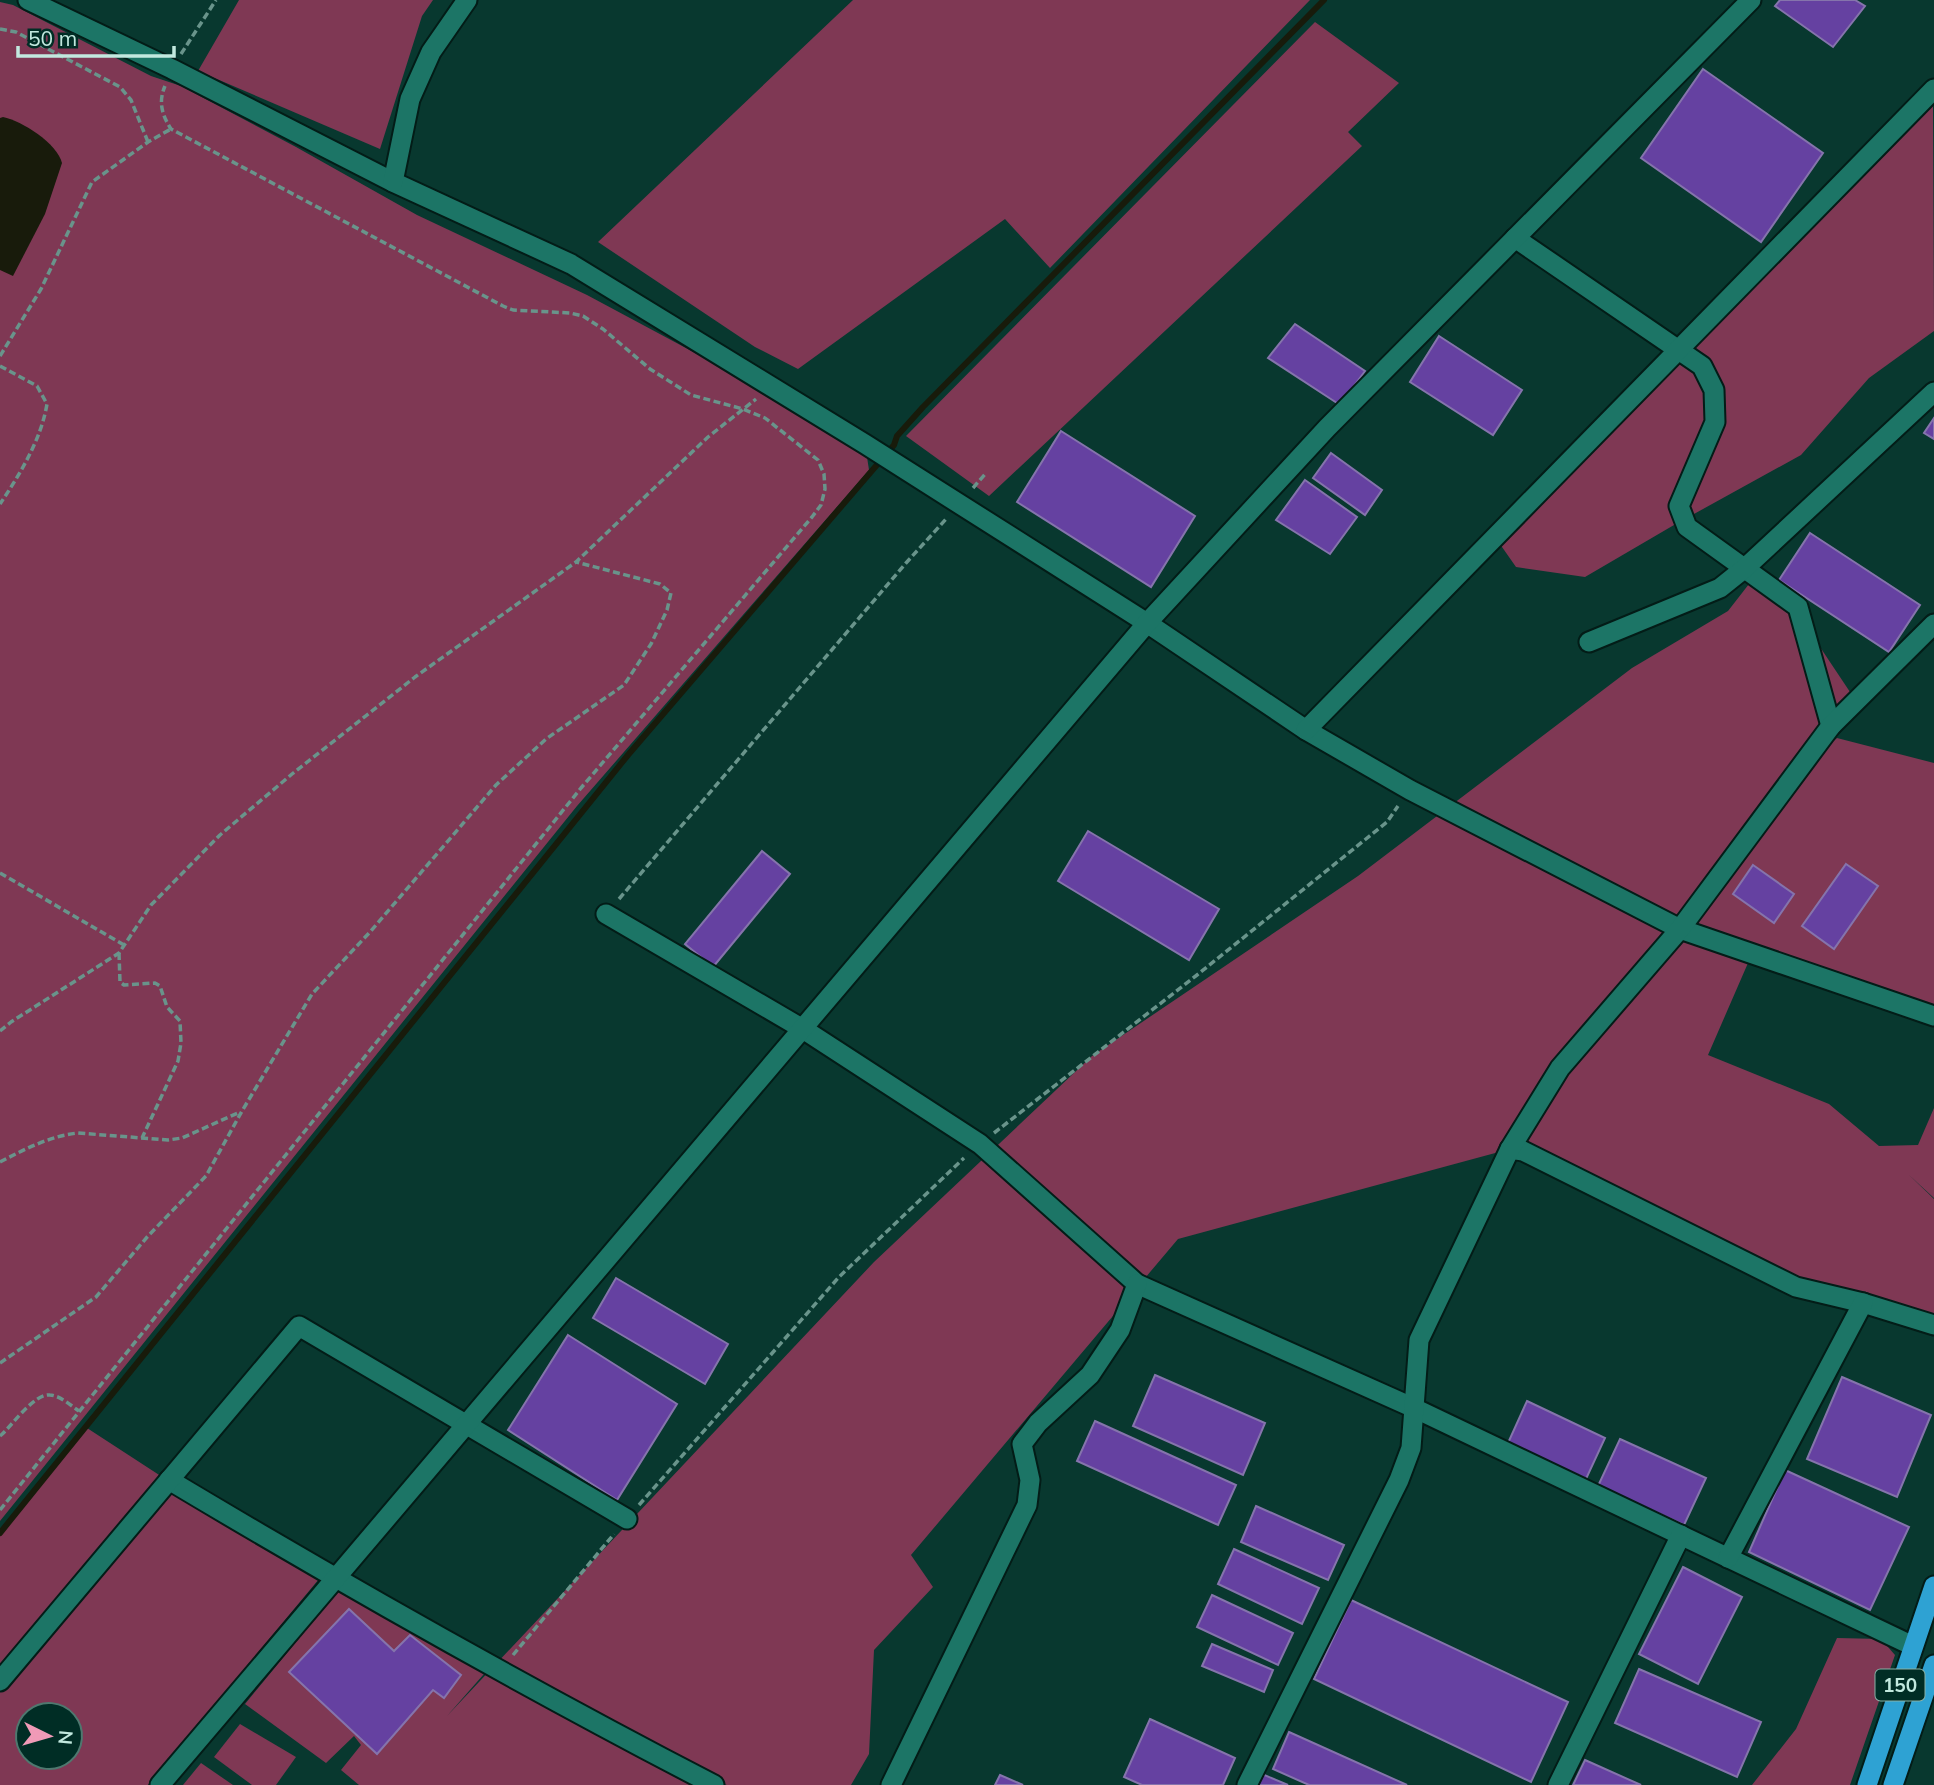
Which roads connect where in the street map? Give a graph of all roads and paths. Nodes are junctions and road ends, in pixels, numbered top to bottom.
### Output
1 (28, 0) edge
2 (216, 0) edge
3 (467, 0) edge
4 (1751, 0) edge
5 (0, 29) edge
6 (172, 69) junction
7 (1932, 94) edge
8 (171, 129) junction
9 (148, 142) junction
10 (393, 182) junction
11 (1516, 238) junction
12 (1677, 350) junction
13 (0, 356) edge
14 (0, 366) edge
15 (772, 387) junction
16 (1934, 392) edge
17 (743, 409) junction
18 (986, 473) dead end
19 (970, 493) dead end
20 (0, 504) edge
21 (952, 513) dead end
22 (576, 562) junction
23 (1745, 568) junction
24 (1147, 623) junction
25 (1934, 624) edge
26 (1589, 642) dead end
27 (1830, 726) junction
28 (1306, 730) junction
29 (1410, 790) junction
30 (0, 873) edge
31 (606, 914) joint
32 (1679, 929) junction
33 (124, 945) junction
34 (119, 953) junction
35 (1934, 1016) edge
36 (803, 1029) junction
37 (0, 1031) edge
38 (242, 1111) junction
39 (142, 1138) junction
40 (980, 1144) junction
41 (1510, 1149) junction
42 (0, 1162) edge
43 (1137, 1284) junction
44 (1863, 1303) junction
45 (1934, 1325) edge
46 (0, 1363) edge
47 (1414, 1408) junction
48 (79, 1411) junction
49 (467, 1426) junction
50 (0, 1436) edge
51 (169, 1480) junction
52 (0, 1510) edge
53 (627, 1519) junction
54 (1681, 1535) junction
55 (1728, 1558) junction
56 (336, 1579) junction
57 (1934, 1586) edge
58 (1913, 1646) junction
59 (1934, 1665) edge
60 (500, 1671) junction
61 (0, 1681) edge
62 (160, 1785) edge
63 (714, 1785) edge
64 (891, 1785) edge
65 (1247, 1785) edge
66 (1558, 1785) edge
67 (1867, 1785) edge
68 (1893, 1785) edge

1 - 6 street
2 - 6 path
3 - 10 street
4 - 11 street
5 - 9 path
6 - 8 path
6 - 10 street
7 - 12 street
8 - 9 path
8 - 17 path
9 - 13 path
10 - 15 street
11 - 12 street
11 - 24 street
12 - 23 street
12 - 28 street
14 - 20 path
15 - 17 path
15 - 24 street
16 - 23 street
17 - 22 path
17 - 48 path
18 - 19 path
21 - 31 path
22 - 33 path
22 - 38 path
23 - 26 street
23 - 27 street
24 - 28 street
24 - 36 street
25 - 27 street
27 - 32 street
28 - 29 street
29 - 32 street
29 - 40 path
30 - 33 path
31 - 36 street
32 - 35 street
32 - 41 street
33 - 34 path
34 - 37 path
34 - 39 path
36 - 40 street
36 - 49 street
38 - 39 path
38 - 46 path
39 - 42 path
40 - 43 street
40 - 53 path
41 - 44 street
41 - 47 street
43 - 47 street
43 - 64 street
44 - 45 street
44 - 55 street
47 - 54 street
47 - 65 street
48 - 50 path
48 - 52 path
49 - 51 street
49 - 53 street
49 - 56 street
51 - 56 street
51 - 61 street
53 - 60 path
54 - 55 street
54 - 66 street
55 - 58 street
56 - 60 street
56 - 62 street
57 - 58 highway, 150
58 - 67 highway, 150
59 - 68 highway, 150
60 - 63 street

